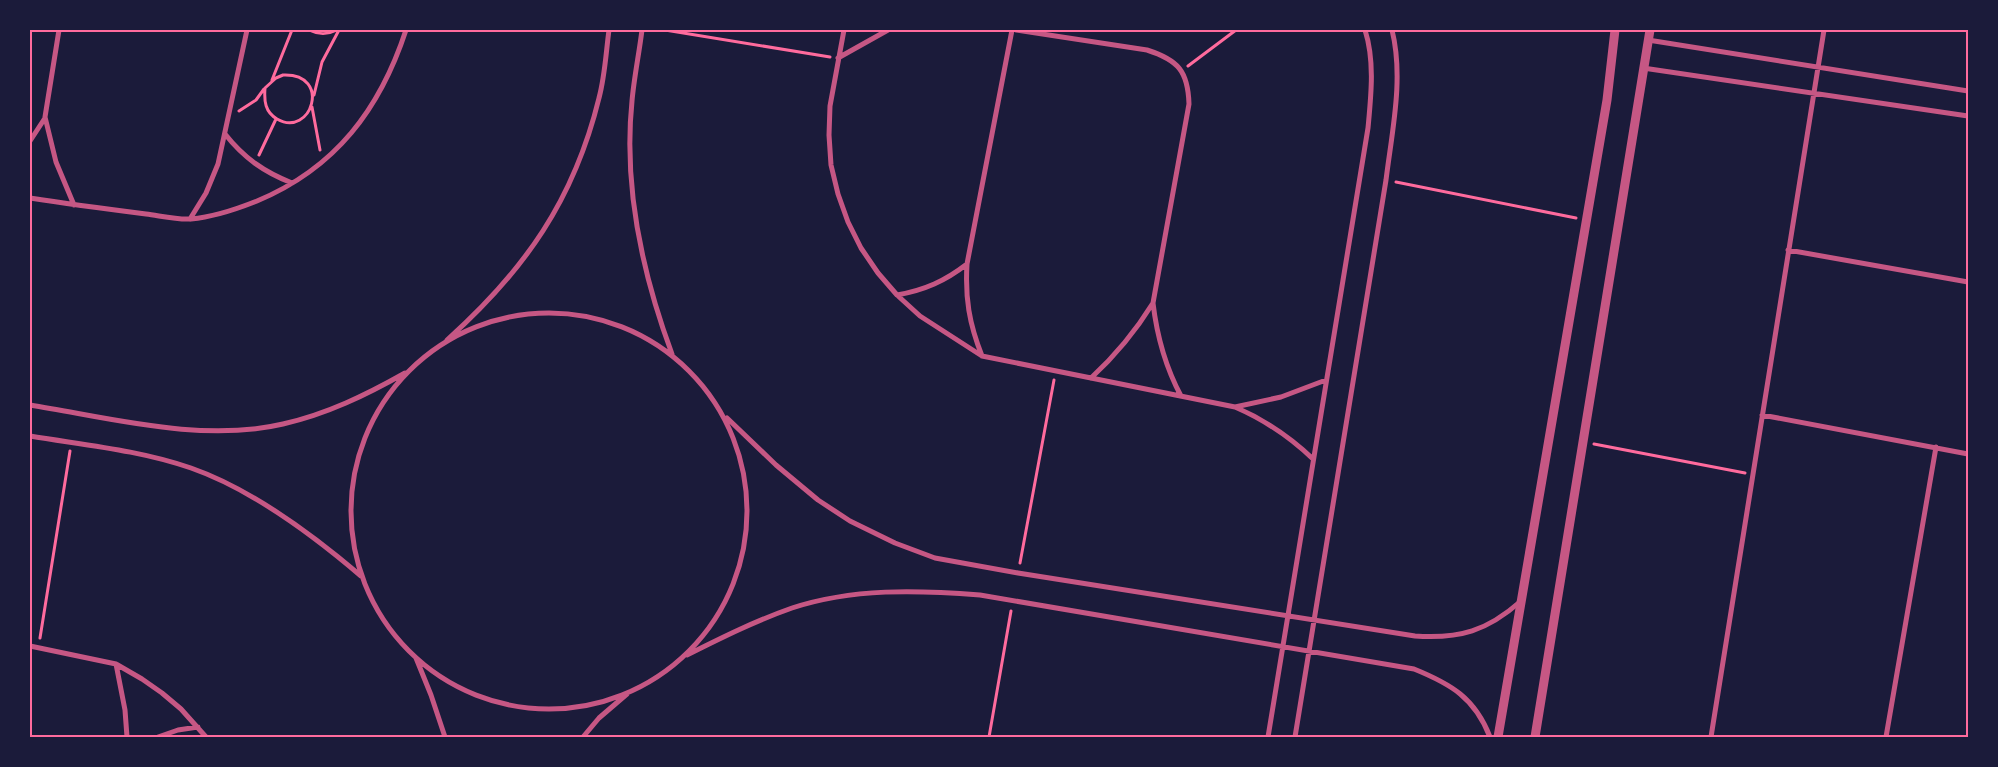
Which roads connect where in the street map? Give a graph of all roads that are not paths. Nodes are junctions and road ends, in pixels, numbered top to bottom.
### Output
1 (59, 30) edge
2 (247, 30) edge
3 (406, 30) edge
4 (609, 30) edge
5 (642, 30) edge
6 (844, 30) edge
7 (888, 30) edge
8 (1012, 30) edge
9 (1016, 30) edge
10 (1365, 30) edge
11 (1392, 30) edge
12 (1615, 30) edge
13 (1650, 30) edge
14 (1824, 30) edge
15 (1648, 40) junction
16 (838, 58) junction
17 (1817, 66) junction
18 (1643, 68) junction
19 (1968, 91) edge
20 (1813, 92) junction
21 (1968, 116) edge
22 (45, 117) junction
23 (225, 134) junction
24 (30, 141) edge
25 (292, 183) junction
26 (30, 198) edge
27 (74, 205) junction
28 (190, 219) junction
29 (1788, 250) junction
30 (967, 264) junction
31 (1968, 282) edge
32 (897, 294) junction
33 (1153, 303) junction
34 (441, 345) junction
35 (672, 355) junction
36 (982, 356) junction
37 (408, 372) junction
38 (1091, 378) junction
39 (1326, 380) junction
40 (1180, 396) junction
41 (30, 404) edge
42 (1235, 407) junction
43 (724, 415) junction
44 (1762, 415) junction
45 (30, 436) edge
46 (1936, 447) junction
47 (1968, 454) edge
48 (1313, 459) junction
49 (362, 577) junction
50 (1521, 601) junction
51 (1288, 615) junction
52 (1313, 619) junction
53 (30, 646) edge
54 (1282, 646) junction
55 (1309, 651) junction
56 (684, 656) junction
57 (416, 657) junction
58 (116, 664) junction
59 (630, 692) junction
60 (198, 727) junction
61 (126, 737) edge
62 (158, 737) edge
63 (206, 737) edge
64 (446, 737) edge
65 (583, 737) edge
66 (1268, 737) edge
67 (1294, 737) edge
68 (1490, 737) edge
69 (1498, 737) edge
70 (1535, 737) edge
71 (1712, 737) edge
72 (1886, 737) edge

1 - 22 street
2 - 23 street
3 - 25 street
4 - 34 street
5 - 35 street
6 - 16 street
7 - 16 street
8 - 30 street
9 - 33 street
10 - 39 street
11 - 52 street
12 - 50 street
13 - 15 street
14 - 17 street
15 - 17 street
15 - 18 street
16 - 32 street
17 - 19 street
17 - 20 street
18 - 20 street
18 - 70 street
20 - 21 street
20 - 29 street
22 - 24 street
22 - 27 street
23 - 25 street
23 - 28 street
25 - 28 street
26 - 27 street
27 - 28 street
29 - 31 street
29 - 44 street
30 - 32 street
30 - 36 street
32 - 36 street
33 - 38 street
33 - 40 street
34 - 35 street
34 - 37 street
35 - 43 street
36 - 38 street
37 - 41 street
37 - 49 street
38 - 40 street
39 - 42 street
39 - 48 street
40 - 42 street
42 - 48 street
43 - 51 street
43 - 56 street
44 - 46 street
44 - 71 street
45 - 49 street
46 - 47 street
46 - 72 street
48 - 51 street
49 - 57 street
50 - 52 street
50 - 69 street
51 - 52 street
51 - 54 street
52 - 55 street
53 - 58 street
54 - 55 street
54 - 56 street
54 - 66 street
55 - 67 street
55 - 68 street
56 - 59 street
57 - 59 street
57 - 64 street
58 - 60 street
58 - 61 street
59 - 65 street
60 - 62 street
60 - 63 street

